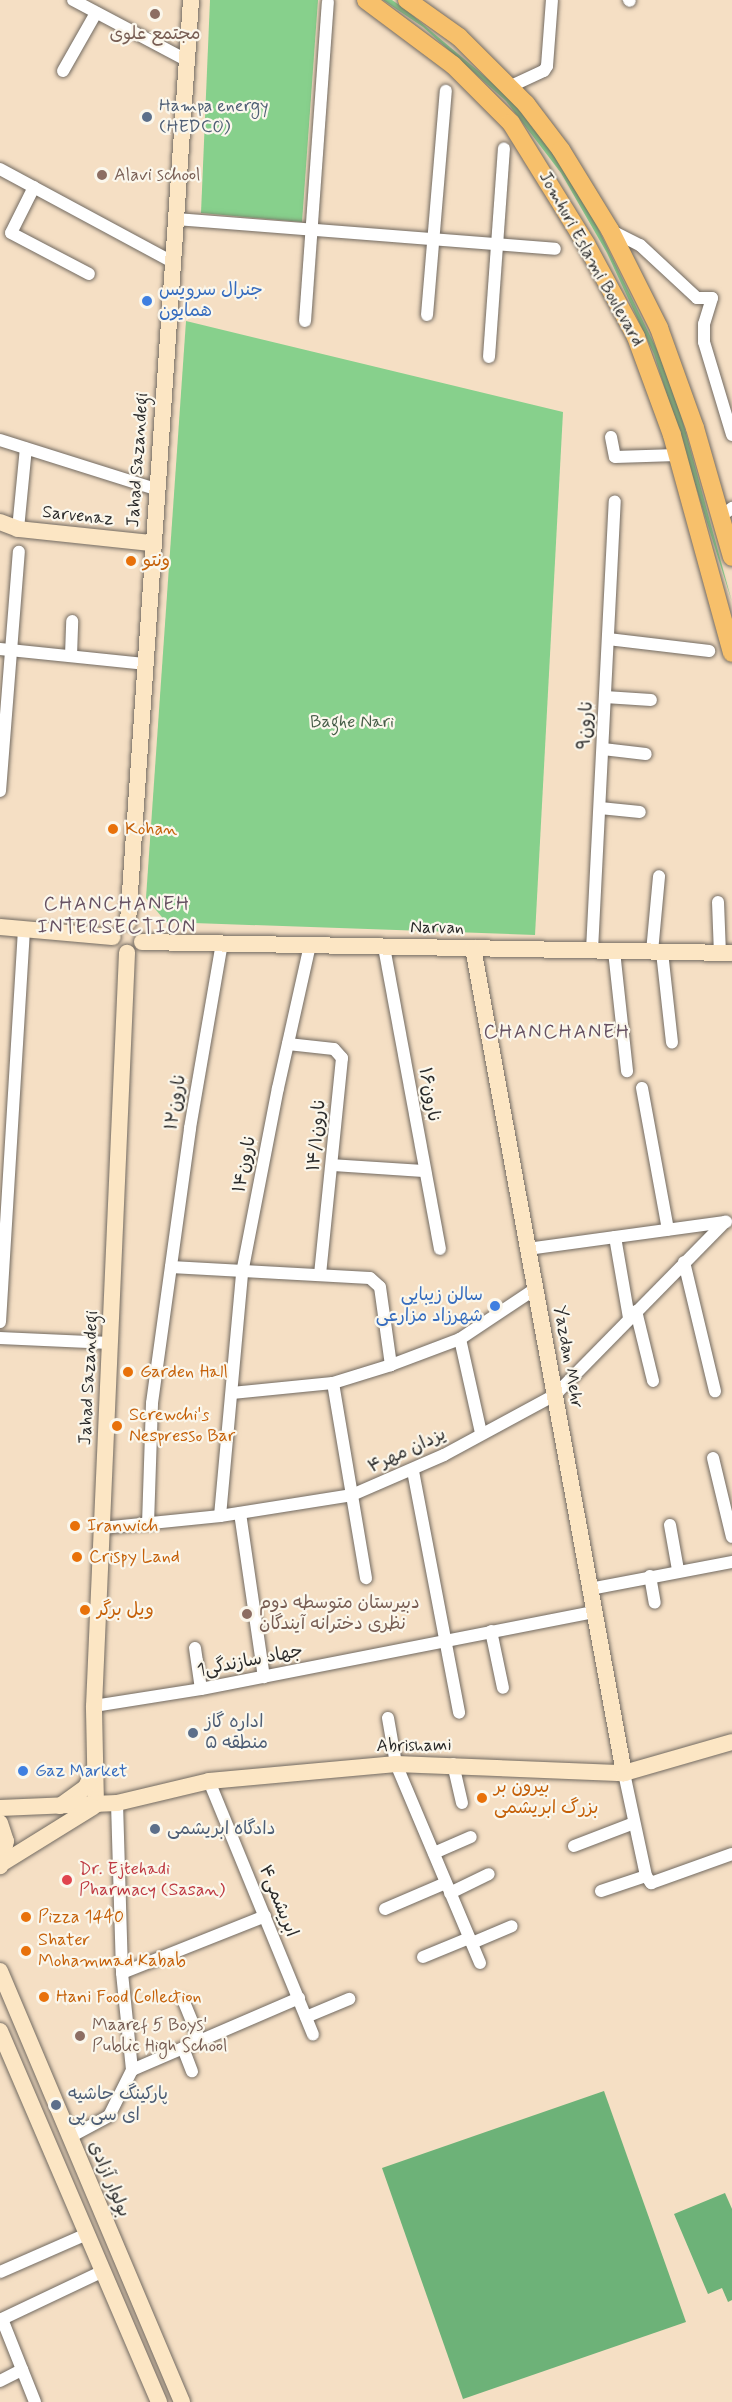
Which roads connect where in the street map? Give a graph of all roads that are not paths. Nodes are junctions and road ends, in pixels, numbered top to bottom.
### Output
1 (73, 0) edge
2 (366, 0) edge
3 (407, 0) edge
4 (552, 0) edge
5 (192, 1) edge
6 (328, 2) dead end
7 (96, 13) junction
8 (188, 61) junction
9 (63, 71) dead end
10 (509, 87) junction
11 (446, 91) dead end
12 (504, 149) dead end
13 (0, 169) edge
14 (34, 188) junction
15 (176, 219) junction
16 (610, 230) junction
17 (314, 231) junction
18 (435, 240) junction
19 (499, 244) junction
20 (555, 249) dead end
21 (173, 262) junction
22 (89, 274) dead end
23 (427, 315) dead end
24 (305, 321) dead end
25 (489, 357) dead end
26 (732, 435) edge
27 (611, 437) dead end
28 (0, 440) edge
29 (26, 448) junction
30 (677, 455) junction
31 (155, 489) junction
32 (615, 502) dead end
33 (726, 512) edge
34 (0, 522) edge
35 (18, 529) junction
36 (152, 543) junction
37 (19, 552) dead end
38 (732, 557) edge
39 (72, 621) dead end
40 (608, 639) junction
41 (731, 646) edge
42 (0, 650) edge
43 (14, 651) junction
44 (709, 651) dead end
45 (71, 656) junction
46 (144, 664) junction
47 (605, 697) junction
48 (651, 700) dead end
49 (603, 748) junction
50 (646, 753) dead end
51 (0, 791) edge
52 (600, 808) junction
53 (640, 812) dead end
54 (659, 876) dead end
55 (718, 902) dead end
56 (128, 922) junction
57 (0, 927) edge
58 (24, 930) junction
59 (113, 937) junction
60 (142, 942) junction
61 (222, 943) junction
62 (310, 945) junction
63 (384, 946) junction
64 (473, 948) junction
65 (592, 950) junction
66 (614, 951) junction
67 (657, 952) junction
68 (127, 953) junction
69 (726, 953) edge
70 (672, 1041) dead end
71 (288, 1044) junction
72 (627, 1071) dead end
73 (642, 1088) dead end
74 (332, 1165) junction
75 (425, 1171) junction
76 (728, 1221) edge
77 (668, 1230) junction
78 (615, 1237) junction
79 (440, 1249) dead end
80 (528, 1249) junction
81 (684, 1262) junction
82 (171, 1267) junction
83 (242, 1273) junction
84 (320, 1274) junction
85 (535, 1289) junction
86 (632, 1315) junction
87 (0, 1322) edge
88 (0, 1338) edge
89 (459, 1339) junction
90 (110, 1343) junction
91 (392, 1365) junction
92 (653, 1381) dead end
93 (333, 1383) junction
94 (715, 1391) dead end
95 (232, 1393) junction
96 (555, 1395) junction
97 (481, 1433) junction
98 (713, 1458) dead end
99 (413, 1471) junction
100 (352, 1495) junction
101 (240, 1513) junction
102 (220, 1516) junction
103 (148, 1524) junction
104 (670, 1525) dead end
105 (102, 1528) junction
106 (732, 1537) edge
107 (732, 1562) edge
108 (678, 1570) junction
109 (650, 1576) junction
110 (366, 1578) dead end
111 (590, 1589) junction
112 (655, 1603) dead end
113 (594, 1612) junction
114 (491, 1631) junction
115 (446, 1639) junction
116 (195, 1648) dead end
117 (264, 1677) junction
118 (503, 1688) dead end
119 (201, 1689) junction
120 (94, 1706) junction
121 (459, 1713) dead end
122 (388, 1718) dead end
123 (732, 1742) edge
124 (396, 1764) junction
125 (453, 1764) junction
126 (95, 1769) junction
127 (624, 1773) junction
128 (209, 1781) junction
129 (117, 1803) junction
130 (462, 1803) dead end
131 (96, 1805) junction
132 (0, 1808) edge
133 (55, 1808) junction
134 (0, 1823) edge
135 (634, 1823) junction
136 (471, 1837) dead end
137 (574, 1846) dead end
138 (434, 1853) junction
139 (732, 1854) edge
140 (0, 1865) edge
141 (489, 1874) dead end
142 (647, 1878) junction
143 (448, 1888) junction
144 (601, 1891) dead end
145 (385, 1909) dead end
146 (265, 1916) junction
147 (512, 1926) dead end
148 (470, 1940) junction
149 (423, 1957) dead end
150 (480, 1963) dead end
151 (0, 1971) edge
152 (122, 1973) junction
153 (298, 1998) junction
154 (349, 1999) dead end
155 (184, 2002) dead end
156 (306, 2017) junction
157 (0, 2031) edge
158 (314, 2035) dead end
159 (200, 2041) junction
160 (183, 2048) junction
161 (132, 2070) junction
162 (192, 2071) dead end
163 (70, 2137) junction
164 (87, 2234) junction
165 (104, 2271) junction
166 (0, 2272) edge
167 (22, 2370) junction
168 (0, 2381) edge
169 (35, 2402) edge
170 (159, 2402) edge
171 (182, 2402) edge

1 - 7 street
2 - 30 main road, Jomhuri Eslami Boulevard
3 - 10 main road, Jomhuri Eslami Boulevard
4 - 10 street
5 - 8 main road, Jahad Sazandegi
6 - 17 street
7 - 8 street
7 - 9 street
8 - 15 main road, Jahad Sazandegi
10 - 16 main road, Jomhuri Eslami Boulevard
11 - 18 street
12 - 19 street
13 - 14 street
14 - 21 street
14 - 22 street
15 - 17 street
15 - 21 main road, Jahad Sazandegi
16 - 26 street
16 - 33 main road, Jomhuri Eslami Boulevard
17 - 18 street
17 - 24 street
18 - 19 street
18 - 23 street
19 - 20 street
19 - 25 street
21 - 31 main road, Jahad Sazandegi
27 - 30 street
28 - 29 street
29 - 31 street
29 - 35 street
30 - 41 main road, Jomhuri Eslami Boulevard
31 - 36 main road, Jahad Sazandegi
32 - 40 street, نارون۹
33 - 38 main road, Jomhuri Eslami Boulevard
34 - 35 main road, Sarvenaz
35 - 36 main road, Sarvenaz
36 - 46 main road, Jahad Sazandegi
37 - 43 street
39 - 45 street
40 - 44 street
40 - 47 street, نارون۹
42 - 43 street
43 - 45 street
43 - 51 street
45 - 46 street
46 - 56 main road, Jahad Sazandegi
47 - 48 street
47 - 49 street, نارون۹
49 - 50 street
49 - 52 street, نارون۹
52 - 53 street
52 - 65 street, نارون۹
54 - 67 street
55 - 69 street
56 - 59 main road
56 - 60 main road
57 - 58 main road
58 - 59 main road
58 - 87 street
59 - 68 main road
60 - 61 main road, Narvan
60 - 68 main road
61 - 62 main road, Narvan
61 - 82 street, نارون۱۲
62 - 63 main road, Narvan
62 - 71 street, نارون۱۴
63 - 64 main road, Narvan
63 - 75 street, نارون۱۶
64 - 65 main road, Narvan
64 - 80 main road, Yazdan Mehr
65 - 66 main road, Narvan
66 - 67 main road, Narvan
66 - 72 street
67 - 69 main road, Narvan
67 - 70 street
68 - 90 main road, Jahad Sazandegi
71 - 74 street, ۱۴/۱نارون
71 - 83 street, نارون۱۴
73 - 77 street
74 - 75 street
74 - 84 street, ۱۴/۱نارون
75 - 79 street, نارون۱۶
76 - 77 street
76 - 81 street, یزدان مهر۴
77 - 78 street
78 - 80 street
78 - 86 street
80 - 85 main road, Yazdan Mehr
81 - 86 street, یزدان مهر۴
81 - 94 street
82 - 83 street
82 - 103 street, نارون۱۲
83 - 84 street
83 - 95 street, نارون۱۴
84 - 91 street
85 - 89 street
85 - 96 main road, Yazdan Mehr
86 - 92 street
86 - 96 street, یزدان مهر۴
88 - 90 street
89 - 91 street
89 - 97 street
90 - 105 main road, Jahad Sazandegi
91 - 93 street
93 - 95 street
93 - 100 street
95 - 102 street, نارون۱۴
96 - 97 street, یزدان مهر۴
96 - 111 main road, Yazdan Mehr
97 - 99 street, یزدان مهر۴
98 - 106 street
99 - 100 street, یزدان مهر۴
99 - 115 street
100 - 101 street, یزدان مهر۴
100 - 110 street
101 - 102 street, یزدان مهر۴
101 - 117 street
102 - 103 street, یزدان مهر۴
103 - 105 street, یزدان مهر۴
104 - 108 street
105 - 120 main road, Jahad Sazandegi
107 - 108 street
108 - 109 street
109 - 111 street
109 - 112 street
111 - 113 main road, Yazdan Mehr
113 - 114 street, 1جهاد سازندگی
113 - 127 main road, Yazdan Mehr
114 - 115 street, 1جهاد سازندگی
114 - 118 street
115 - 117 street, 1جهاد سازندگی
115 - 121 street
116 - 119 street
117 - 119 street, 1جهاد سازندگی
119 - 120 street, 1جهاد سازندگی
120 - 126 main road, Jahad Sazandegi
122 - 124 street
123 - 127 main road, Abrishami
124 - 125 main road, Abrishami
124 - 128 main road, Abrishami
124 - 138 street
125 - 127 main road, Abrishami
125 - 130 street
126 - 131 main road, Jahad Sazandegi
126 - 133 main road
127 - 135 street
128 - 129 main road, Abrishami
128 - 146 street, ابریشمی۴
129 - 131 main road, Abrishami
129 - 152 street
131 - 133 main road, Abrishami
131 - 140 main road
132 - 133 main road, Abrishami
134 - 140 main road
135 - 137 street
135 - 142 street
136 - 138 street
138 - 143 street
139 - 142 street
141 - 143 street
142 - 144 street
143 - 145 street
143 - 148 street
146 - 152 street
146 - 153 street, ابریشمی۴
147 - 148 street
148 - 149 street
148 - 150 street
151 - 163 main road, بولوار آزادی
152 - 161 street
153 - 156 street, ابریشمی۴
153 - 159 street
154 - 156 street
155 - 159 street
156 - 158 street, ابریشمی۴
157 - 164 main road
159 - 160 street
160 - 161 street
160 - 162 street
161 - 163 street
163 - 171 main road, بولوار آزادی
164 - 165 main road
164 - 166 street
165 - 167 street
165 - 170 main road
167 - 168 street
167 - 169 street

